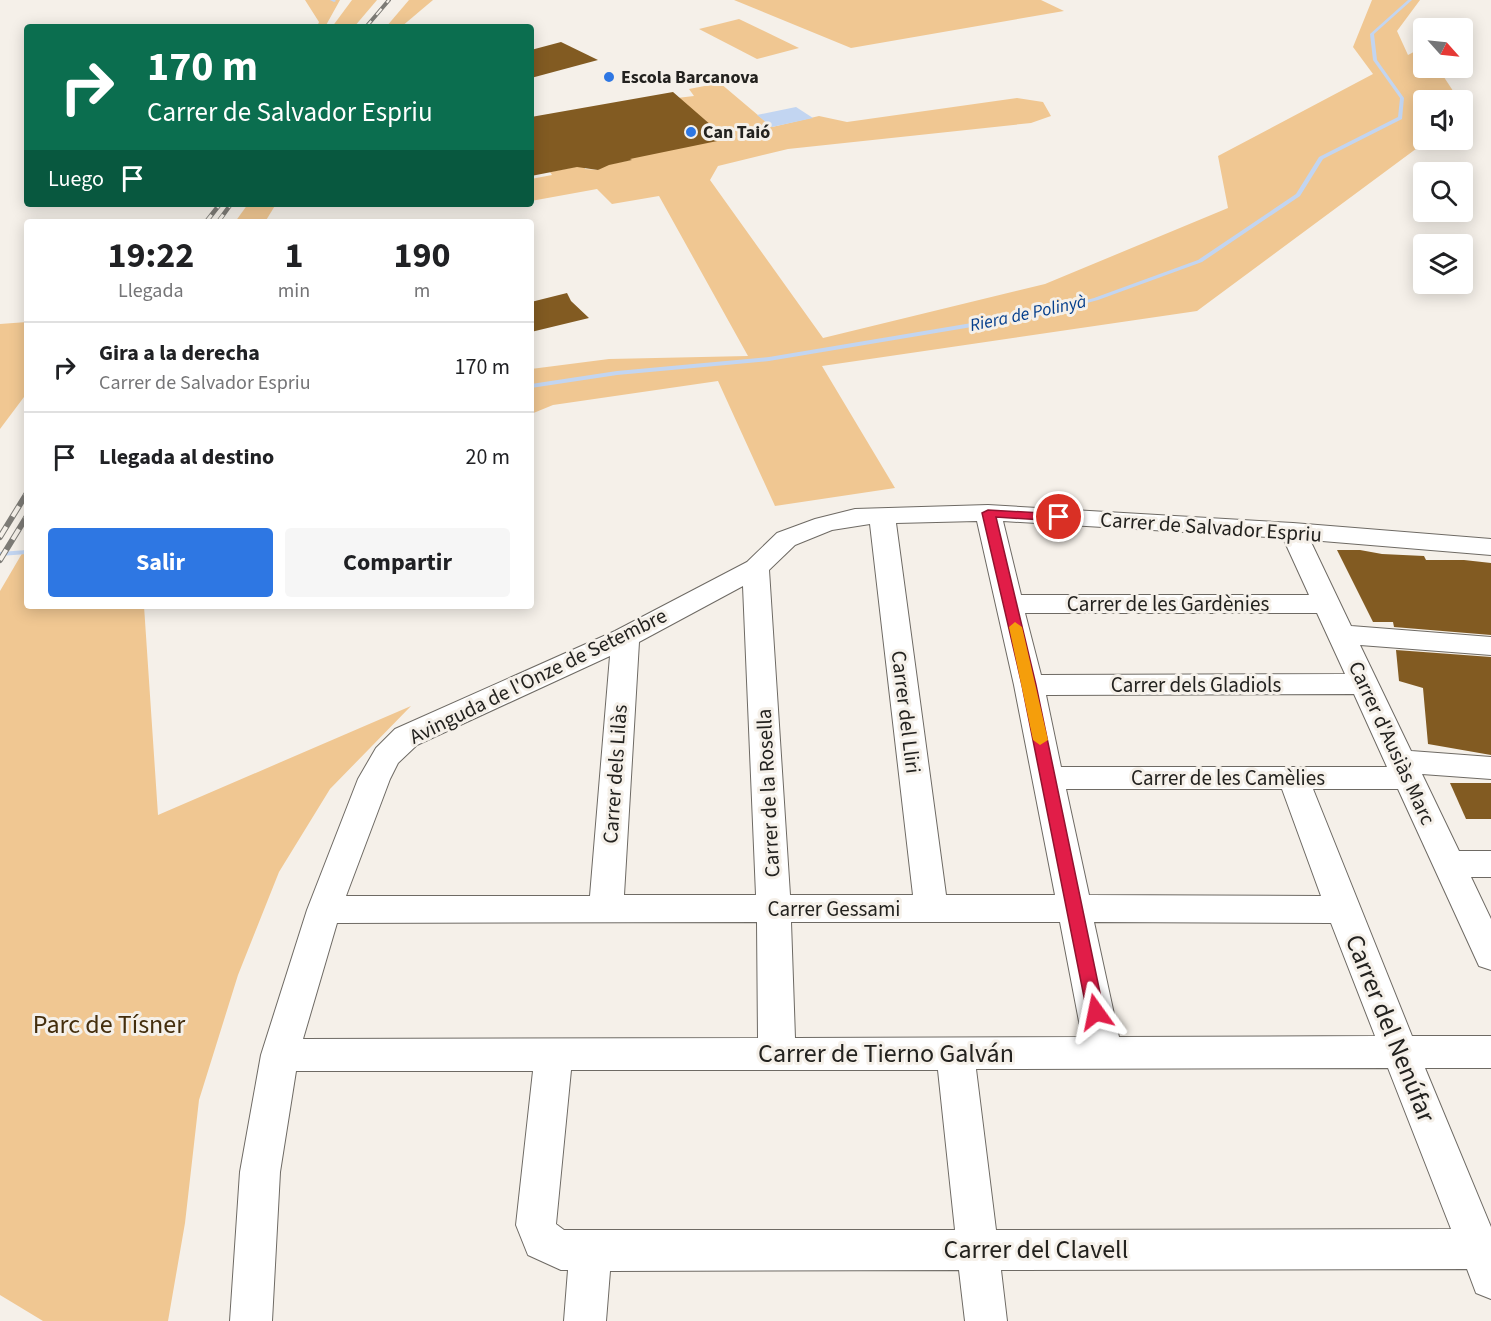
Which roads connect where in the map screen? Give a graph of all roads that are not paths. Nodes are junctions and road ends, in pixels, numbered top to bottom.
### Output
1 (988, 513) junction
2 (882, 515) junction
3 (824, 524) joint
4 (1293, 531) junction
5 (1491, 547) edge
6 (756, 568) junction
7 (1010, 604) junction
8 (1326, 604) junction
9 (1341, 634) junction
10 (625, 638) junction
11 (1491, 646) edge
12 (1363, 684) junction
13 (1029, 685) junction
14 (1491, 768) edge
15 (1404, 769) junction
16 (1048, 778) junction
17 (1293, 778) junction
18 (1449, 864) junction
19 (1491, 864) edge
20 (931, 908) junction
21 (1075, 909) junction
22 (324, 910) junction
23 (606, 910) junction
24 (774, 910) junction
25 (1343, 910) junction
26 (1491, 956) edge
27 (1491, 1052) edge
28 (554, 1053) junction
29 (777, 1053) junction
30 (1104, 1053) junction
31 (1402, 1053) junction
32 (280, 1054) junction
33 (955, 1054) junction
34 (978, 1249) junction
35 (591, 1251) junction
36 (1485, 1263) edge
37 (251, 1321) edge
38 (585, 1321) edge
39 (986, 1321) edge

1 - 2 street, Carrer de Salvador Espriu
1 - 4 street, Carrer de Salvador Espriu
1 - 7 street
2 - 3 street, Carrer de Salvador Espriu
2 - 20 street, Carrer del Lliri
3 - 6 street, Avinguda de l'Onze de Setembre
4 - 5 street, Carrer de Salvador Espriu
4 - 8 street, Carrer d'Ausiàs Marc
6 - 10 street, Avinguda de l'Onze de Setembre
6 - 24 street, Carrer de la Rosella
7 - 8 street, Carrer de les Gardènies
7 - 13 street
8 - 9 street, Carrer d'Ausiàs Marc
9 - 11 street
9 - 12 street, Carrer d'Ausiàs Marc
10 - 22 street, Avinguda de l'Onze de Setembre
10 - 23 street, Carrer dels Lilàs
12 - 13 street, Carrer dels Gladiols
12 - 15 street, Carrer d'Ausiàs Marc
13 - 16 street
14 - 15 street, Carrer de les Camèlies
15 - 17 street, Carrer de les Camèlies
15 - 18 street, Carrer d'Ausiàs Marc
16 - 17 street, Carrer de les Camèlies
16 - 21 street
17 - 25 street, Carrer del Nenúfar
18 - 19 street
18 - 26 street, Carrer d'Ausiàs Marc
20 - 21 street, Carrer Gessami
20 - 24 street, Carrer Gessami
21 - 25 street, Carrer Gessami
21 - 30 street
22 - 23 street, Carrer Gessami
22 - 32 street, Avinguda de l'Onze de Setembre
23 - 24 street, Carrer Gessami
24 - 29 street, Carrer de la Rosella
25 - 31 street, Carrer del Nenúfar
27 - 31 street, Carrer de Tierno Galván
28 - 29 street, Carrer de Tierno Galván
28 - 32 street, Carrer de Tierno Galván
28 - 35 street, Carrer del Clavell
29 - 33 street, Carrer de Tierno Galván
30 - 31 street, Carrer de Tierno Galván
30 - 33 street, Carrer de Tierno Galván
31 - 36 street, Carrer del Nenúfar
32 - 37 street, Avinguda de l'Onze de Setembre
33 - 34 street
34 - 35 street, Carrer del Clavell
34 - 36 street, Carrer del Clavell
34 - 39 street
35 - 38 street

